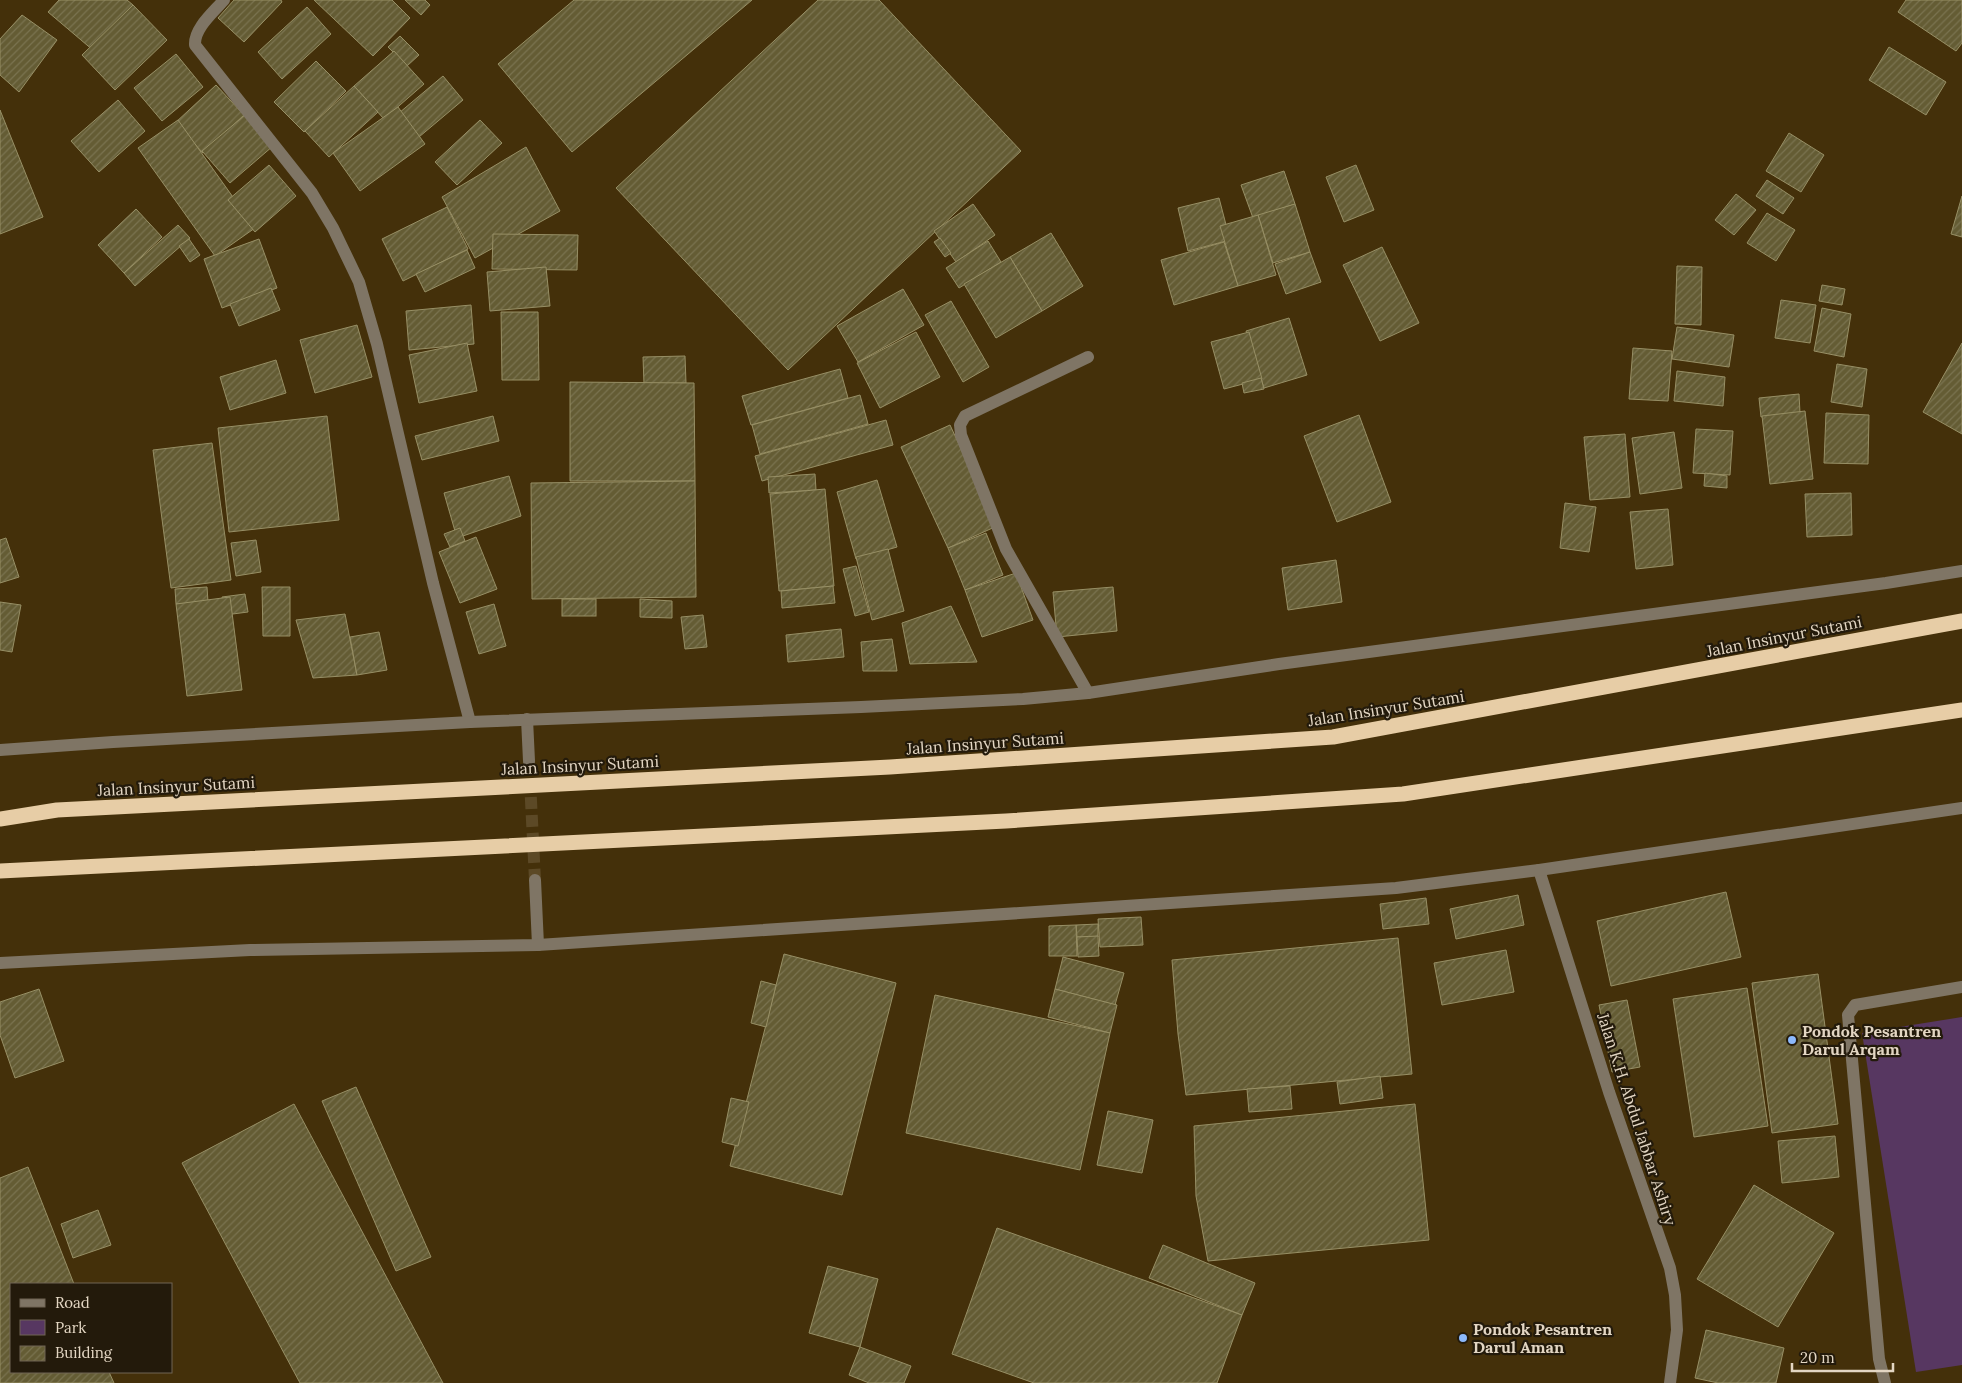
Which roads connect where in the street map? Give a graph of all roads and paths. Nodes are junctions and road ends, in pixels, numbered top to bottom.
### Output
1 (224, 0) edge
2 (1088, 357) dead end
3 (1962, 571) edge
4 (1962, 620) edge
5 (1088, 694) junction
6 (1962, 710) edge
7 (527, 719) junction
8 (470, 722) junction
9 (0, 750) edge
10 (529, 761) tunnel mouth
11 (1962, 808) edge
12 (0, 819) edge
13 (1539, 870) junction
14 (0, 871) edge
15 (536, 880) tunnel mouth
16 (538, 945) junction
17 (0, 963) edge
18 (1962, 987) edge
19 (1670, 1383) edge
20 (1885, 1383) edge

1 - 8 street
2 - 5 street
3 - 5 street
4 - 12 highway, Jalan Insinyur Sutami
5 - 7 street
6 - 14 highway
7 - 8 street
7 - 10 street
8 - 9 street
11 - 13 street
13 - 16 street
13 - 19 street, Jalan K.H. Abdul Jabbar Ashiry
15 - 16 street
16 - 17 street
18 - 20 street

